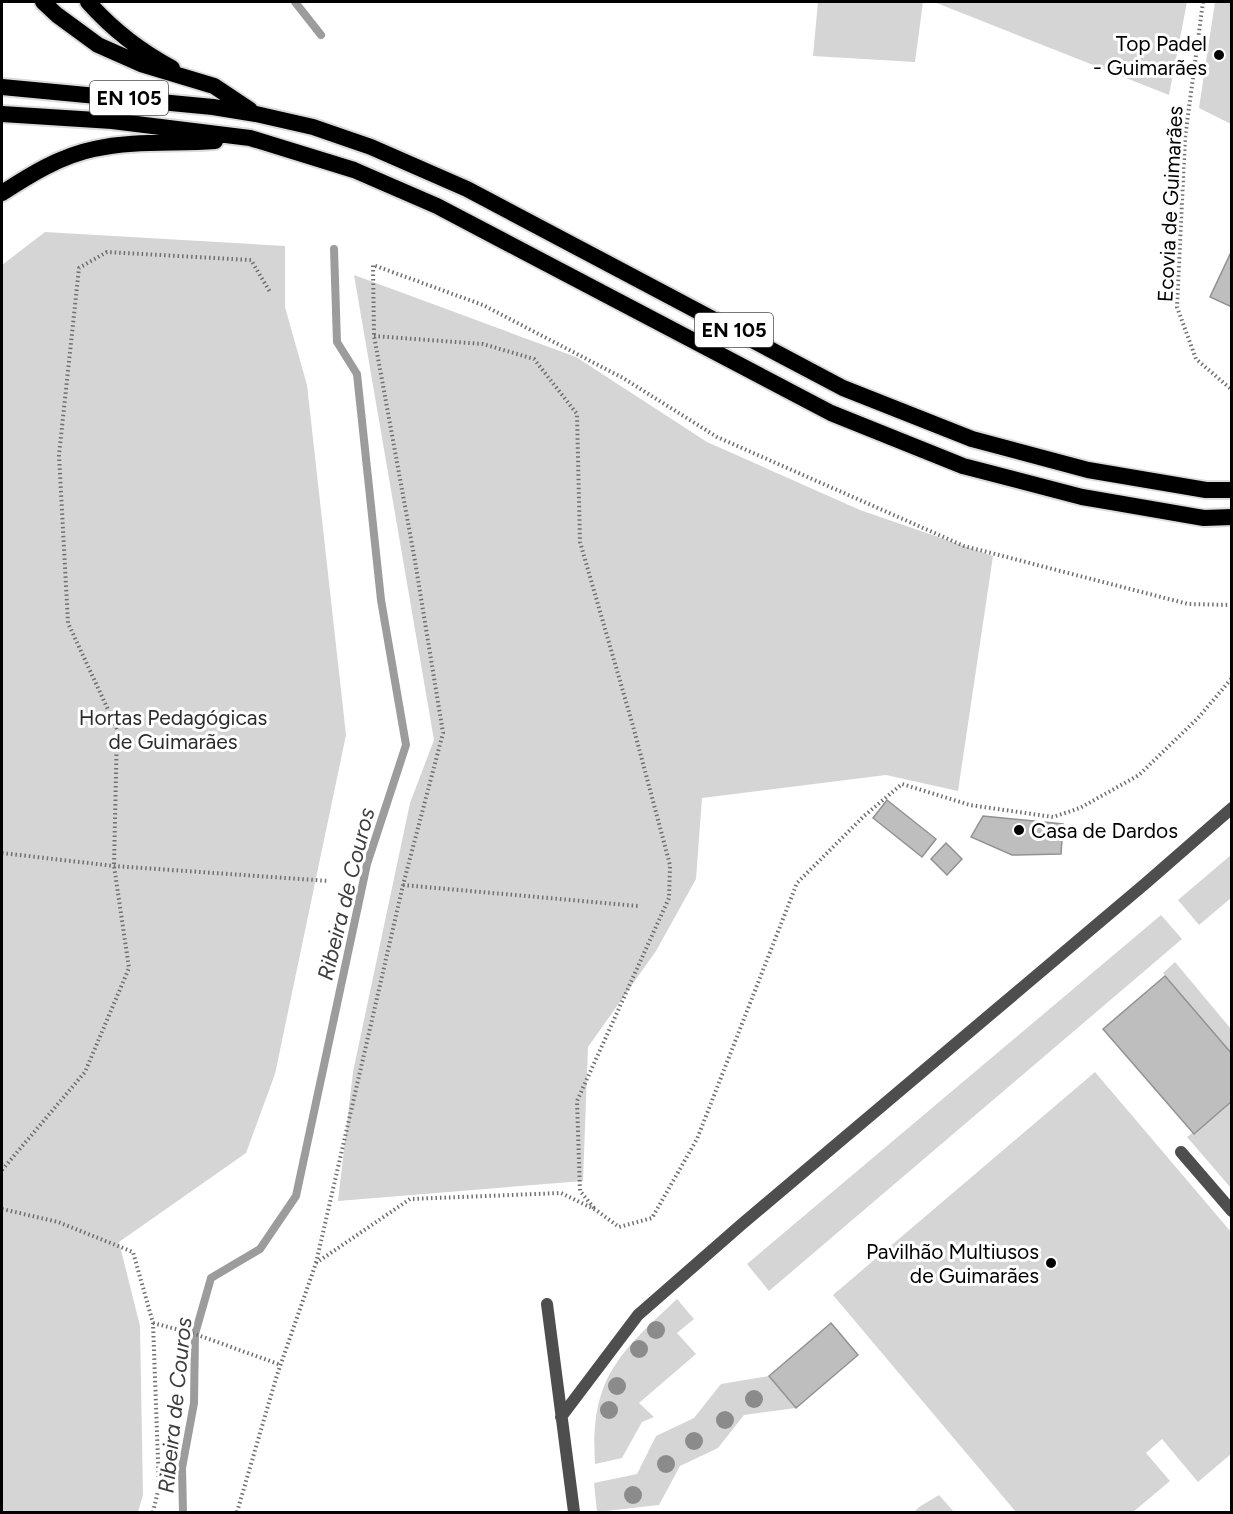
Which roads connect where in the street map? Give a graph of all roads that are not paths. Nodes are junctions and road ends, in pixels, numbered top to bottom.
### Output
1 (43, 2) edge
2 (88, 2) edge
3 (214, 86) junction
4 (2, 87) edge
5 (2, 114) edge
6 (256, 114) junction
7 (249, 138) junction
8 (2, 193) edge
9 (1232, 490) edge
10 (1232, 518) edge
11 (1232, 808) edge
12 (1181, 1152) dead end
13 (1232, 1211) edge
14 (547, 1304) dead end
15 (561, 1417) junction
16 (574, 1512) edge

1 - 3 highway
2 - 3 highway
3 - 6 highway
4 - 6 highway, EN 105
5 - 7 highway, EN 105
6 - 9 highway, EN 105
7 - 8 highway
7 - 10 highway, EN 105
11 - 15 lane
12 - 13 lane
14 - 15 lane
15 - 16 lane

